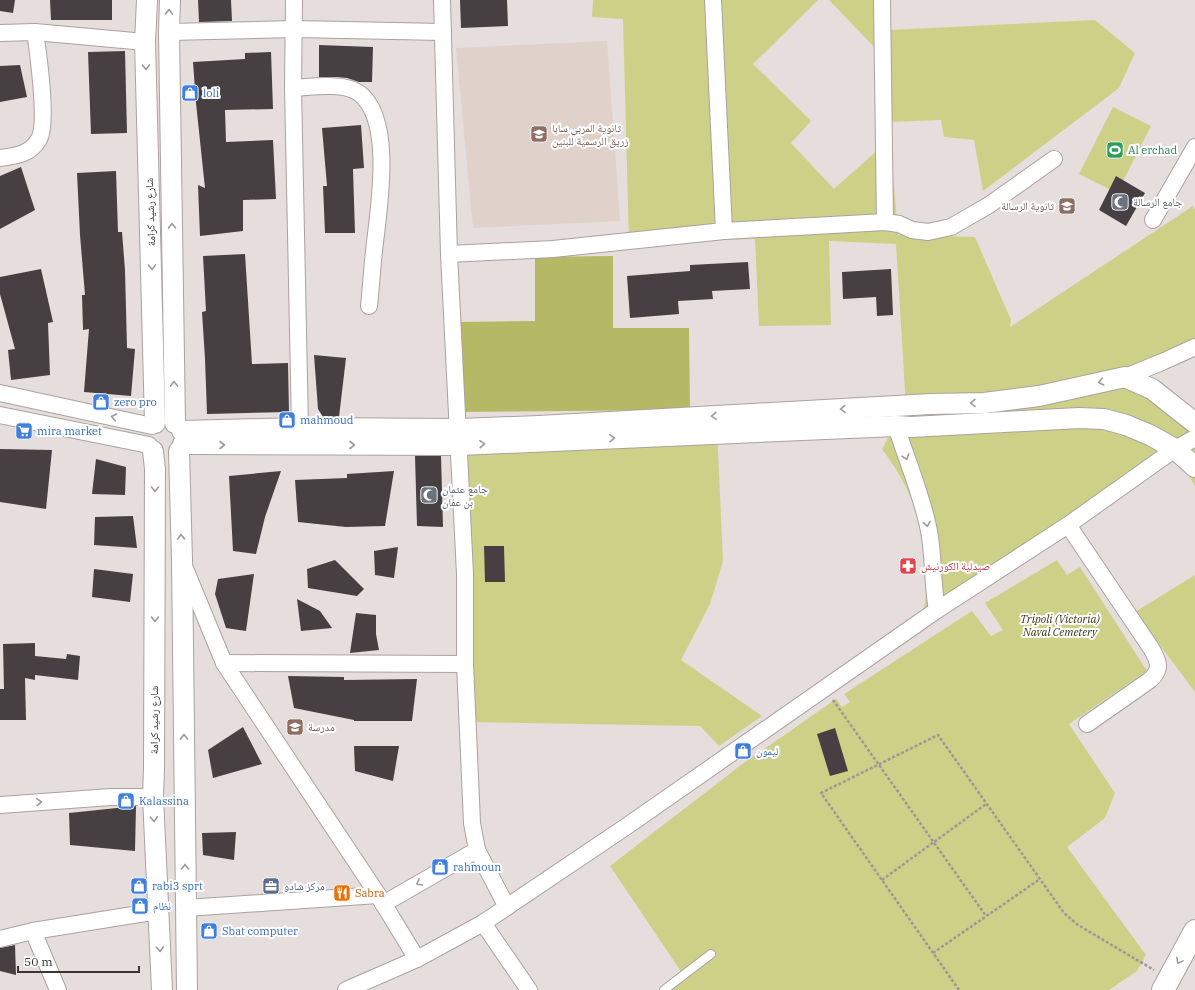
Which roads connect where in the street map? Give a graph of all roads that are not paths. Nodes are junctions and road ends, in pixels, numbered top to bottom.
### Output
1 (147, 0) edge
2 (170, 0) edge
3 (294, 0) edge
4 (442, 0) edge
5 (713, 0) edge
6 (882, 0) edge
7 (295, 29) junction
8 (35, 32) junction
9 (169, 32) junction
10 (443, 32) junction
11 (0, 33) edge
12 (146, 42) junction
13 (293, 88) junction
14 (1195, 147) edge
15 (0, 158) edge
16 (1054, 159) dead end
17 (1153, 220) dead end
18 (885, 222) junction
19 (724, 231) junction
20 (449, 254) junction
21 (369, 306) dead end
22 (1195, 347) edge
23 (1162, 362) junction
24 (1125, 377) junction
25 (1152, 389) junction
26 (0, 393) edge
27 (0, 415) edge
28 (1195, 423) edge
29 (896, 426) junction
30 (300, 428) junction
31 (171, 433) junction
32 (459, 437) junction
33 (1195, 438) edge
34 (151, 448) junction
35 (1175, 449) junction
36 (1195, 467) edge
37 (1068, 525) junction
38 (182, 560) junction
39 (937, 610) junction
40 (224, 663) junction
41 (465, 664) junction
42 (1086, 724) dead end
43 (153, 797) junction
44 (0, 805) edge
45 (477, 850) junction
46 (381, 900) junction
47 (507, 907) junction
48 (186, 908) junction
49 (158, 911) junction
50 (482, 923) junction
51 (33, 931) junction
52 (1195, 931) edge
53 (0, 939) edge
54 (711, 954) dead end
55 (417, 958) junction
56 (1166, 985) edge
57 (352, 989) edge
58 (58, 990) edge
59 (162, 990) edge
60 (187, 990) edge
61 (529, 990) edge
62 (664, 990) edge

1 - 12 street, شارع رشيد كرامة
9 -> 2 street, شارع رشيد كرامة
3 - 7 street
4 - 10 street
5 - 19 street
6 - 18 street
7 - 9 street
7 - 10 street
7 - 13 street
8 - 11 street
8 - 12 street
8 - 15 street
31 -> 9 street, شارع رشيد كرامة
10 - 20 street
12 -> 31 street, شارع رشيد كرامة
13 - 21 street
13 - 30 street
14 - 17 street
16 - 18 street
18 - 19 street
19 - 20 street
20 - 32 street
22 - 23 street
23 - 24 street
23 - 25 street
24 - 25 street
24 -> 32 street
25 - 28 street
31 -> 26 street
27 - 34 street
32 -> 29 street
29 - 35 street
29 -> 39 street
30 - 31 street
30 - 32 street
31 -> 32 street
31 - 34 street, شارع رشيد كرامة
31 - 34 street
38 -> 31 street, شارع رشيد كرامة
32 - 41 street
33 - 35 street
34 -> 43 street, شارع رشيد كرامة
35 - 36 street
35 - 37 street
37 - 39 street
37 - 42 street
38 - 40 street
48 -> 38 street, شارع رشيد كرامة
39 - 47 street
40 - 41 street
40 - 46 street
41 - 45 street
44 -> 43 street
43 -> 49 street, شارع رشيد كرامة
45 -> 46 street
45 - 47 street
46 - 48 street
46 - 55 street
47 - 50 street
48 - 60 street, شارع رشيد كرامة
49 - 51 street
49 -> 59 street, شارع رشيد كرامة
50 - 55 street
50 - 61 street
51 - 53 street
51 - 58 street
52 -> 56 highway
54 - 62 lane
55 - 57 street

